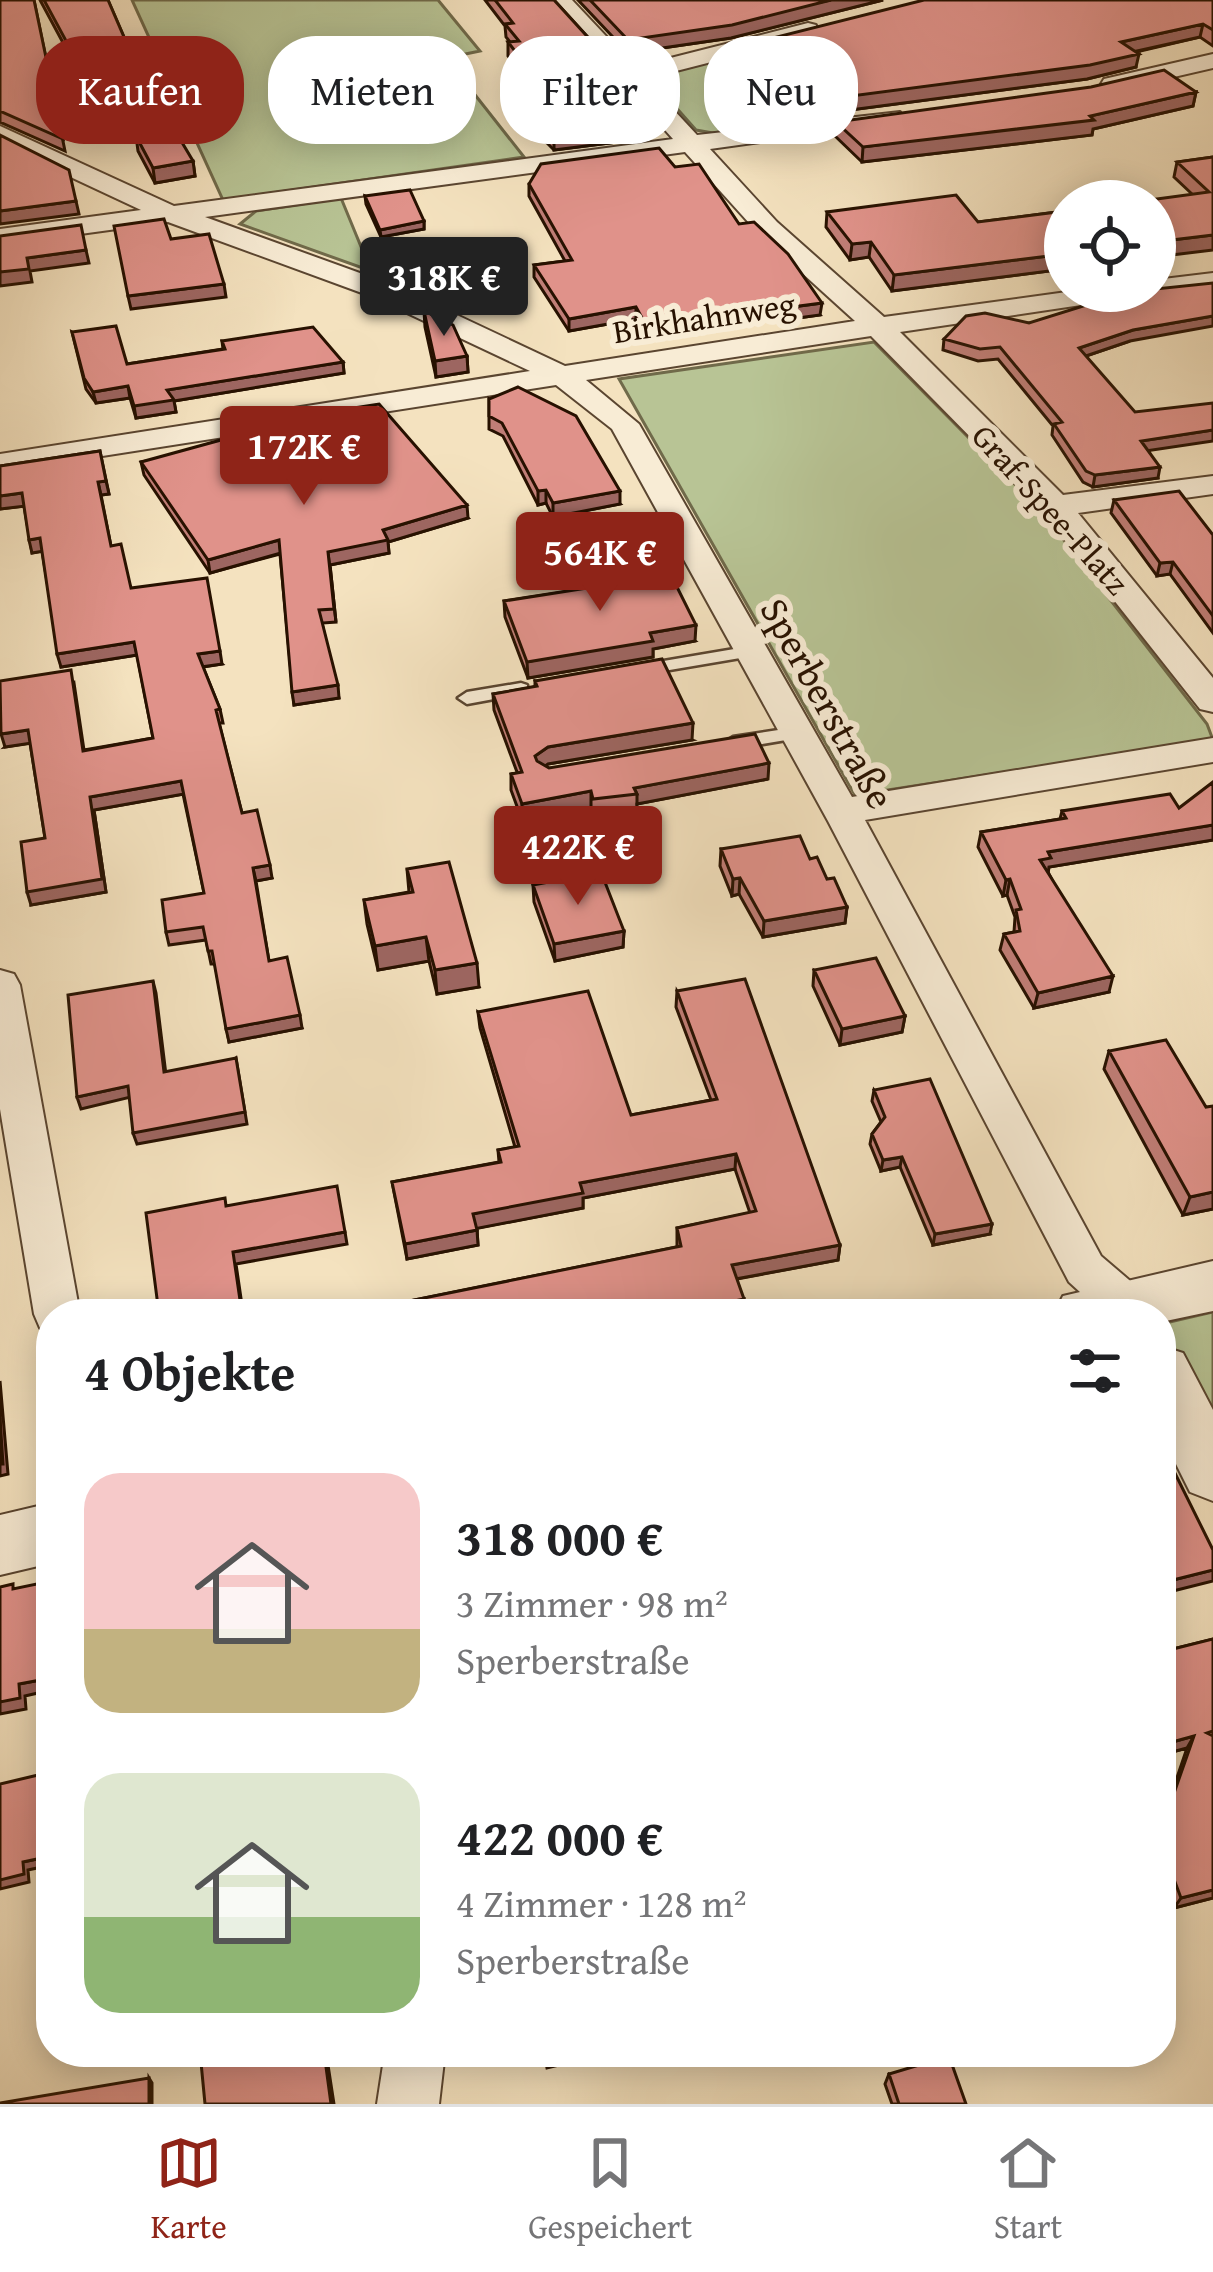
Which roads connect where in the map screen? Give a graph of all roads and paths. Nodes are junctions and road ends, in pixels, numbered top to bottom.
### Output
1 (560, 0) edge
2 (833, 24) edge
3 (593, 36) edge
4 (1213, 61) edge
5 (680, 63) edge
6 (1088, 90) edge
7 (925, 112) edge
8 (0, 134) edge
9 (680, 134) edge
10 (691, 146) junction
11 (173, 214) junction
12 (0, 236) edge
13 (1213, 280) edge
14 (1176, 286) edge
15 (1044, 303) edge
16 (878, 326) junction
17 (561, 375) junction
18 (0, 463) edge
19 (1213, 485) edge
20 (1056, 506) junction
21 (752, 651) junction
22 (608, 675) edge
23 (537, 687) edge
24 (466, 698) dead end
25 (1213, 701) edge
26 (798, 733) junction
27 (707, 748) edge
28 (1213, 750) edge
29 (842, 812) junction
30 (0, 985) edge
31 (1213, 1286) edge
32 (54, 1299) edge
33 (1106, 1299) edge
34 (1162, 1299) edge
35 (1176, 1401) edge
36 (1213, 1472) edge
37 (36, 1537) edge
38 (0, 1545) edge
39 (414, 2067) edge
40 (408, 2104) edge

1 - 3 street, Graf-Spee-Platz
2 - 5 street
4 - 6 street
7 - 10 street
8 - 11 street, Sperberstraße
9 - 10 street, Graf-Spee-Platz
10 - 11 street
10 - 16 street, Graf-Spee-Platz
11 - 12 street
11 - 17 street, Sperberstraße
13 - 14 street
15 - 16 street, Birkhahnweg
16 - 17 street, Birkhahnweg
16 - 20 street, Graf-Spee-Platz
17 - 18 street, Birkhahnweg
17 - 21 street, Sperberstraße
19 - 20 street
20 - 25 street, Graf-Spee-Platz
21 - 22 lane
21 - 26 street, Sperberstraße
23 - 24 lane
26 - 27 lane
26 - 29 street, Sperberstraße
28 - 29 street
29 - 33 street, Sperberstraße
30 - 32 street
31 - 34 street
35 - 36 street
37 - 38 street
39 - 40 street

